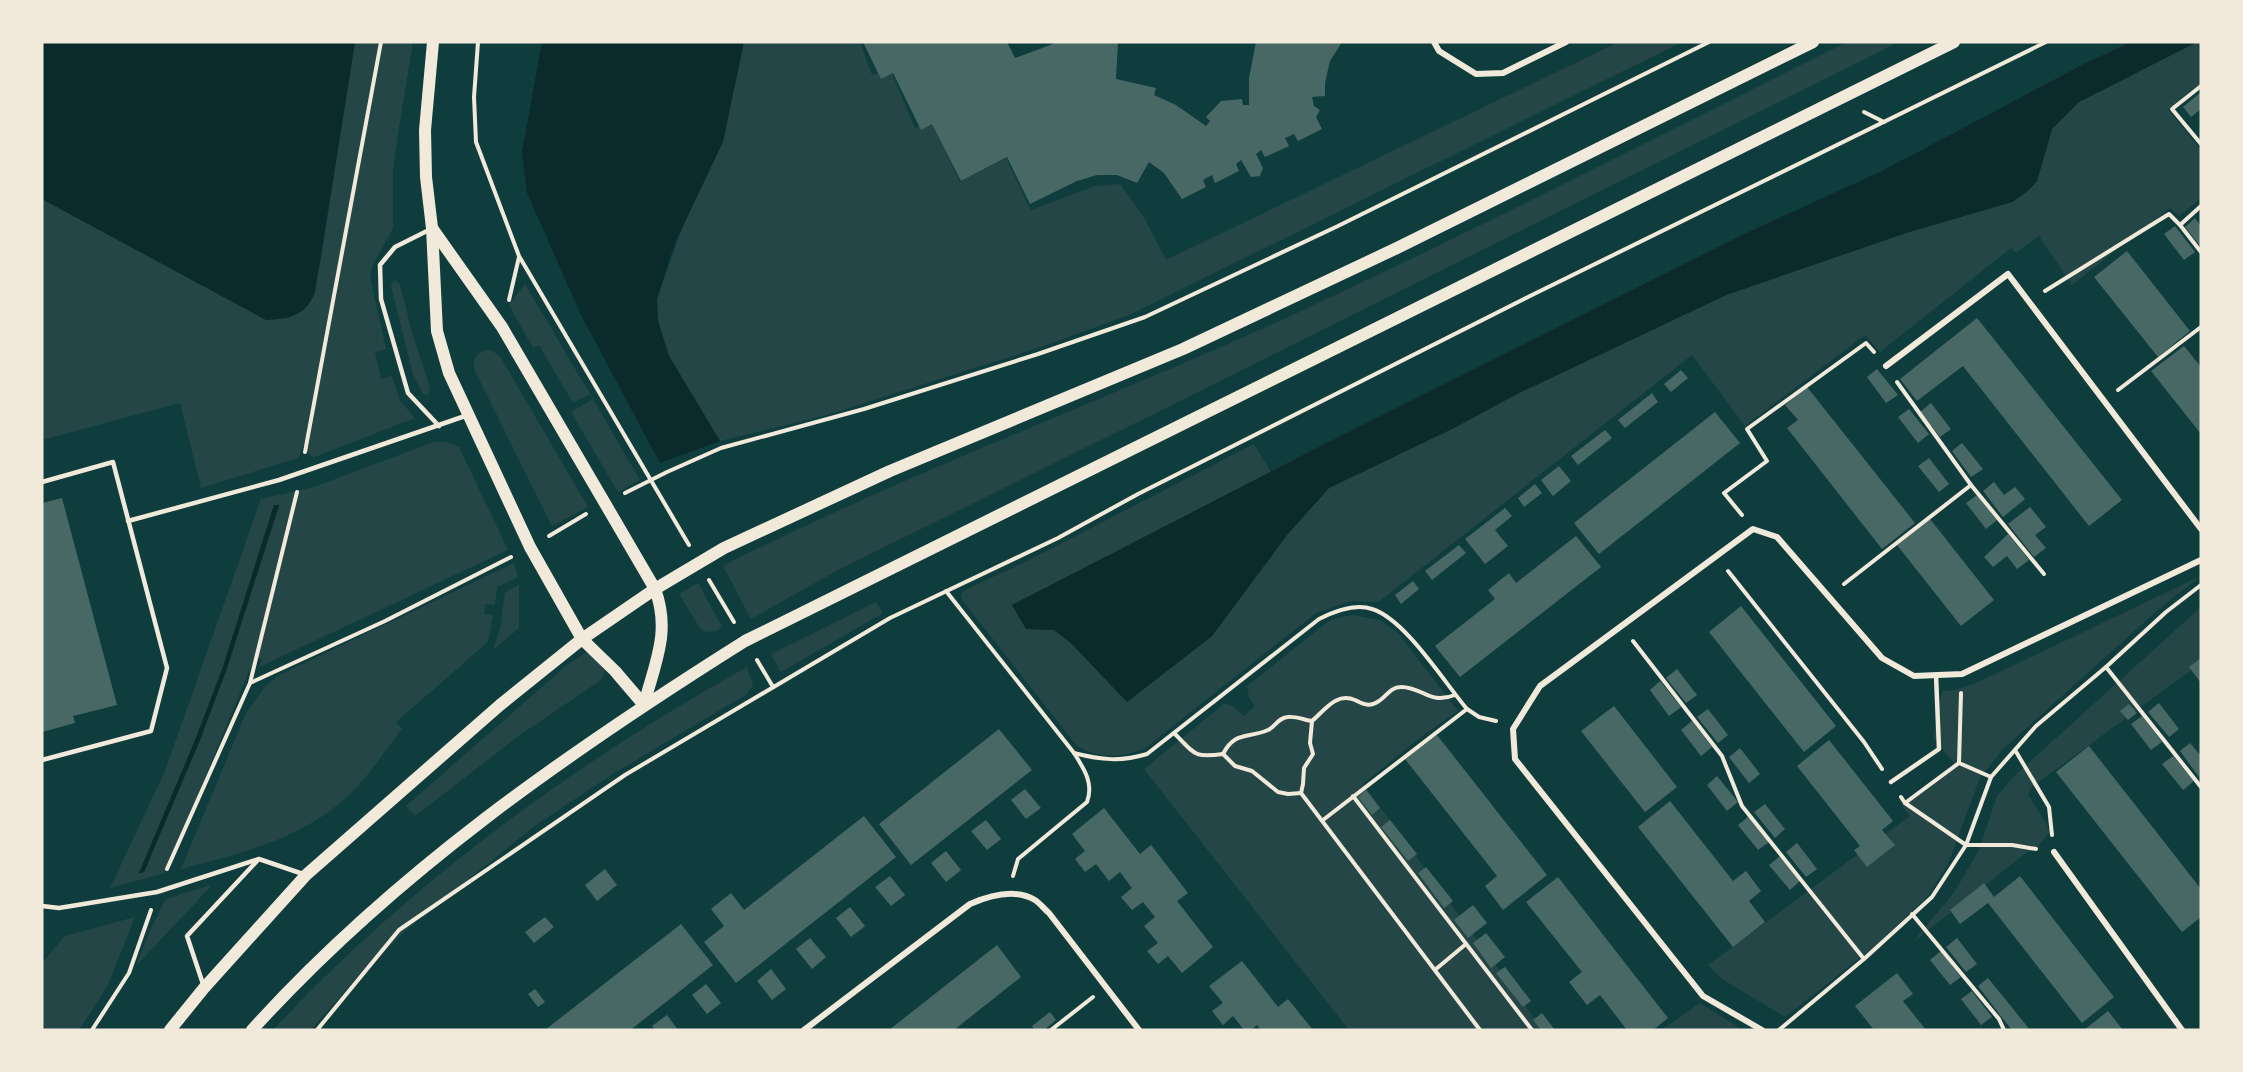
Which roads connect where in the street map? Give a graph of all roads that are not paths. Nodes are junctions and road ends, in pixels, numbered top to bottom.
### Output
1 (433, 42) edge
2 (1434, 42) edge
3 (1566, 42) edge
4 (1813, 42) edge
5 (1954, 42) edge
6 (432, 228) junction
7 (1886, 366) road end
8 (468, 415) junction
9 (439, 426) junction
10 (42, 482) edge
11 (128, 521) junction
12 (2201, 529) edge
13 (2201, 560) edge
14 (655, 589) junction
15 (582, 639) junction
16 (1936, 675) junction
17 (644, 705) junction
18 (42, 760) edge
19 (1890, 782) road end
20 (2054, 852) road end
21 (259, 859) junction
22 (306, 875) junction
23 (42, 906) edge
24 (204, 988) junction
25 (170, 1030) edge
26 (252, 1030) edge
27 (804, 1030) edge
28 (1139, 1030) edge
29 (1762, 1030) edge
30 (2182, 1030) edge

1 - 6 main road
2 - 3 street
4 - 14 main road
5 - 17 main road
6 - 8 main road
6 - 9 lane
6 - 14 main road
7 - 12 street
8 - 9 lane
8 - 15 main road
9 - 11 lane
10 - 11 lane
11 - 18 lane
13 - 16 street
14 - 15 main road
14 - 17 main road
15 - 17 main road
15 - 22 main road
16 - 19 lane
16 - 29 street
17 - 26 main road
20 - 30 street
21 - 22 lane
21 - 23 lane
21 - 24 lane
22 - 24 main road
24 - 25 main road
27 - 28 street

